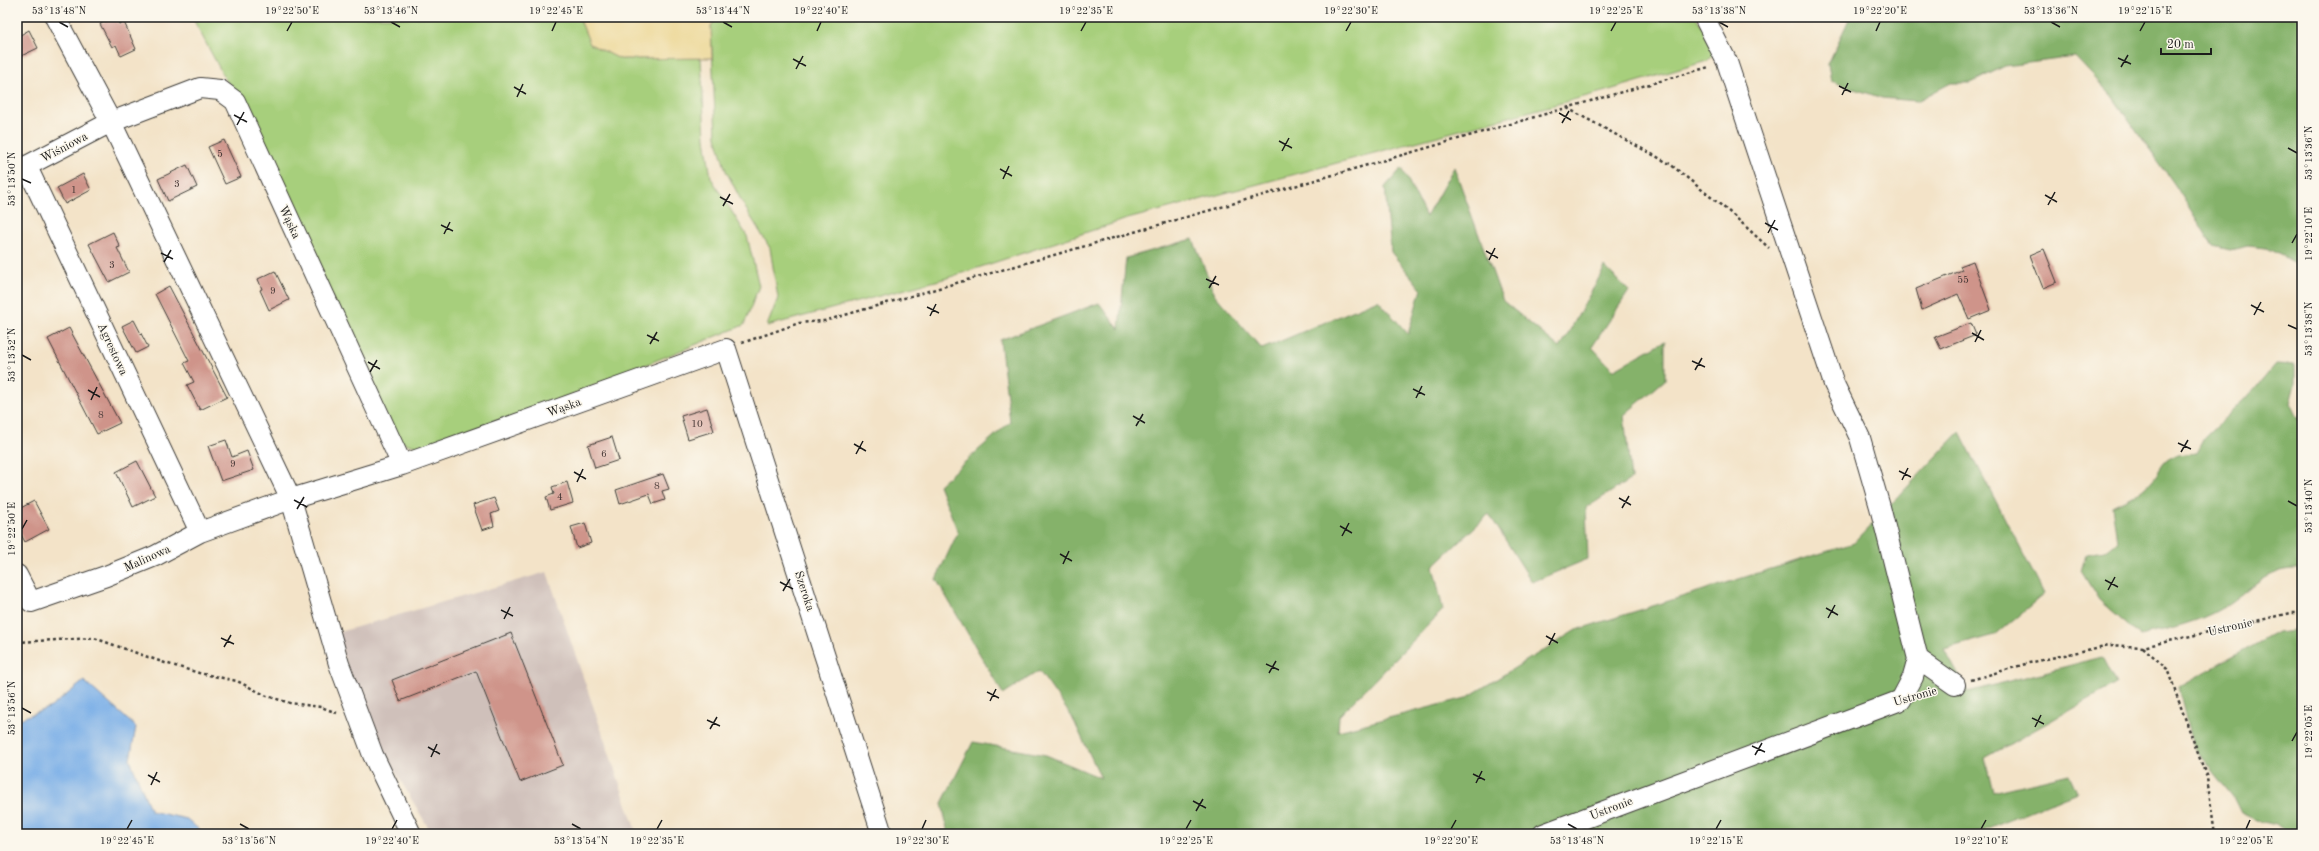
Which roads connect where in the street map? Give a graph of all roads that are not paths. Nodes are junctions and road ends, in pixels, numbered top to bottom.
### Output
1 (55, 17) edge
2 (1704, 17) edge
3 (111, 122) junction
4 (22, 169) edge
5 (726, 349) joint
6 (402, 465) junction
7 (291, 499) junction
8 (200, 532) junction
9 (17, 575) edge
10 (24, 605) edge
11 (1918, 659) junction
12 (1954, 685) road end
13 (411, 834) edge
14 (882, 834) edge
15 (1543, 834) edge

1 - 3 street
2 - 11 street
3 - 4 street, Wiśniowa
3 - 6 street, Wąska
3 - 7 street
4 - 8 street, Agrestowa
5 - 6 street, Wąska
5 - 14 street, Szeroka
6 - 7 street, Wąska
7 - 8 street, Malinowa
7 - 13 street
8 - 10 street, Malinowa
9 - 10 street, Malinowa
11 - 12 street
11 - 15 street, Ustronie

